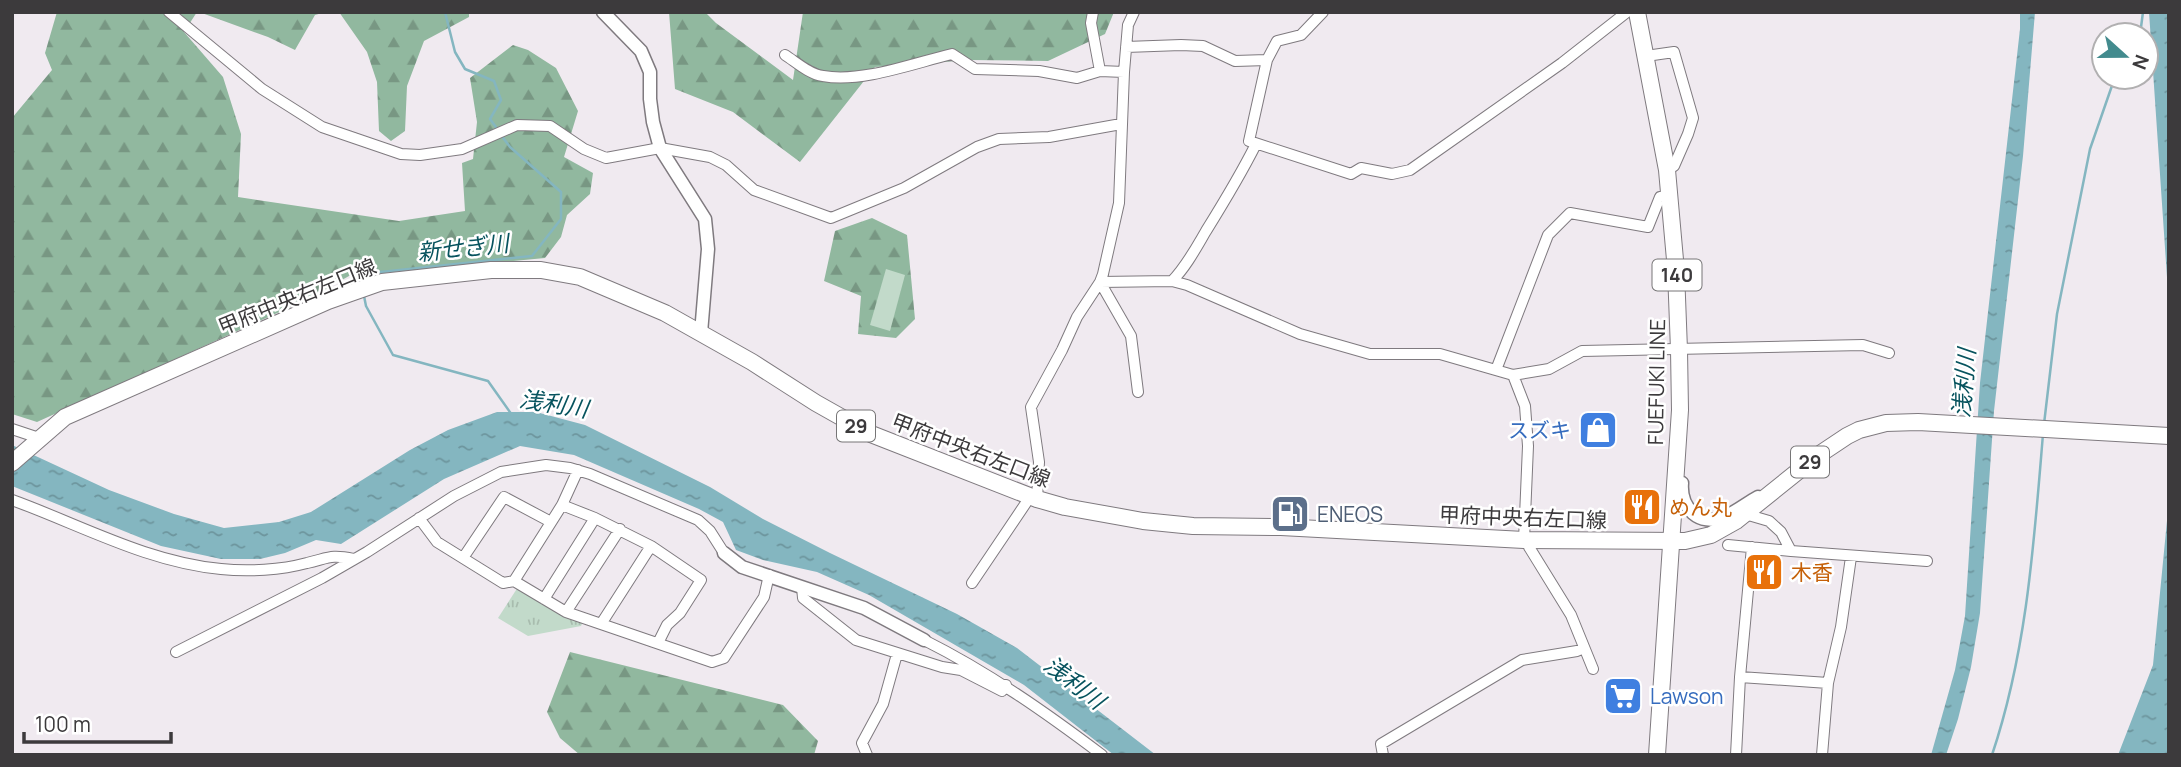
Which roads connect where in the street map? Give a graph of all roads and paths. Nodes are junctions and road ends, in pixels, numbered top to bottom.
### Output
1 (169, 12) edge
2 (603, 12) edge
3 (1093, 12) edge
4 (1134, 12) edge
5 (1323, 12) edge
6 (1628, 12) edge
7 (1637, 12) edge
8 (1126, 47) junction
9 (785, 55) dead end
10 (1646, 56) junction
11 (1267, 60) junction
12 (1100, 71) junction
13 (1124, 72) junction
14 (1121, 124) junction
15 (1256, 144) junction
16 (660, 148) junction
17 (1667, 170) junction
18 (1670, 196) junction
19 (1172, 281) junction
20 (1100, 282) junction
21 (701, 333) junction
22 (1679, 350) junction
23 (1889, 352) dead end
24 (1496, 370) junction
25 (1513, 375) junction
26 (1138, 392) dead end
27 (1680, 410) junction
28 (12, 429) edge
29 (2169, 436) edge
30 (36, 442) junction
31 (12, 463) edge
32 (578, 470) junction
33 (1778, 486) junction
34 (1033, 498) junction
35 (12, 500) edge
36 (562, 505) junction
37 (1745, 514) junction
38 (419, 518) junction
39 (595, 518) junction
40 (551, 522) junction
41 (620, 529) junction
42 (1526, 539) junction
43 (1670, 541) junction
44 (1728, 545) dead end
45 (651, 546) junction
46 (1752, 547) junction
47 (1791, 551) junction
48 (724, 553) joint
49 (1851, 557) junction
50 (463, 558) junction
51 (354, 559) junction
52 (1927, 561) dead end
53 (769, 575) junction
54 (514, 581) junction
55 (972, 583) dead end
56 (802, 587) junction
57 (544, 599) junction
58 (566, 612) junction
59 (601, 624) junction
60 (924, 640) joint
61 (659, 643) junction
62 (1584, 648) junction
63 (176, 652) dead end
64 (897, 654) junction
65 (1592, 669) dead end
66 (1740, 677) junction
67 (1828, 683) junction
68 (1006, 685) junction
69 (867, 755) edge
70 (1102, 755) edge
71 (1383, 755) edge
72 (1657, 755) edge
73 (1736, 755) edge
74 (1822, 755) edge

1 - 16 street
2 - 16 street
3 - 12 street
4 - 8 street
5 - 11 street
6 - 15 street
7 - 10 main road, FUEFUKI LINE / 140
8 - 11 street
8 - 13 street
9 - 12 street
10 - 17 main road, FUEFUKI LINE / 140
10 - 17 street
11 - 15 street
12 - 13 street
13 - 14 street
14 - 16 street
14 - 20 street
15 - 19 street
16 - 21 street
17 - 18 main road, FUEFUKI LINE / 140
18 - 22 main road, FUEFUKI LINE / 140
18 - 24 street
19 - 20 street
19 - 24 street
20 - 26 street
20 - 34 street
21 - 30 main road, 甲府中央右左口線 / 29
21 - 34 main road, 甲府中央右左口線 / 29
22 - 23 street
22 - 25 street
22 - 27 main road, FUEFUKI LINE / 140
24 - 25 street
25 - 42 street
27 - 33 street
27 - 43 main road, FUEFUKI LINE / 140
28 - 30 street
29 - 33 main road, 甲府中央右左口線 / 29
30 - 31 main road, 甲府中央右左口線 / 29
32 - 36 street
32 - 38 street
32 - 48 street
33 - 37 main road, 甲府中央右左口線 / 29
34 - 42 main road, 甲府中央右左口線 / 29
34 - 55 street
35 - 51 street
36 - 39 street
36 - 40 street
37 - 43 main road, 甲府中央右左口線 / 29
37 - 47 street
38 - 50 street
38 - 51 street
39 - 41 street
39 - 57 street
40 - 50 street
40 - 54 street
41 - 45 street
41 - 58 street
42 - 43 main road, 甲府中央右左口線 / 29
42 - 62 street
43 - 72 main road, FUEFUKI LINE / 140
44 - 46 street
45 - 59 street
45 - 61 street
46 - 47 street
46 - 66 street
47 - 49 street
48 - 53 street
49 - 52 street
49 - 67 street
50 - 54 street
51 - 63 street
53 - 56 street
53 - 61 street
54 - 57 street
56 - 60 street
56 - 64 street
57 - 58 street
58 - 59 street
59 - 61 street
60 - 68 street
62 - 65 street
62 - 71 street
64 - 68 street
64 - 69 street
66 - 67 street
66 - 73 street
67 - 74 street
68 - 70 street

